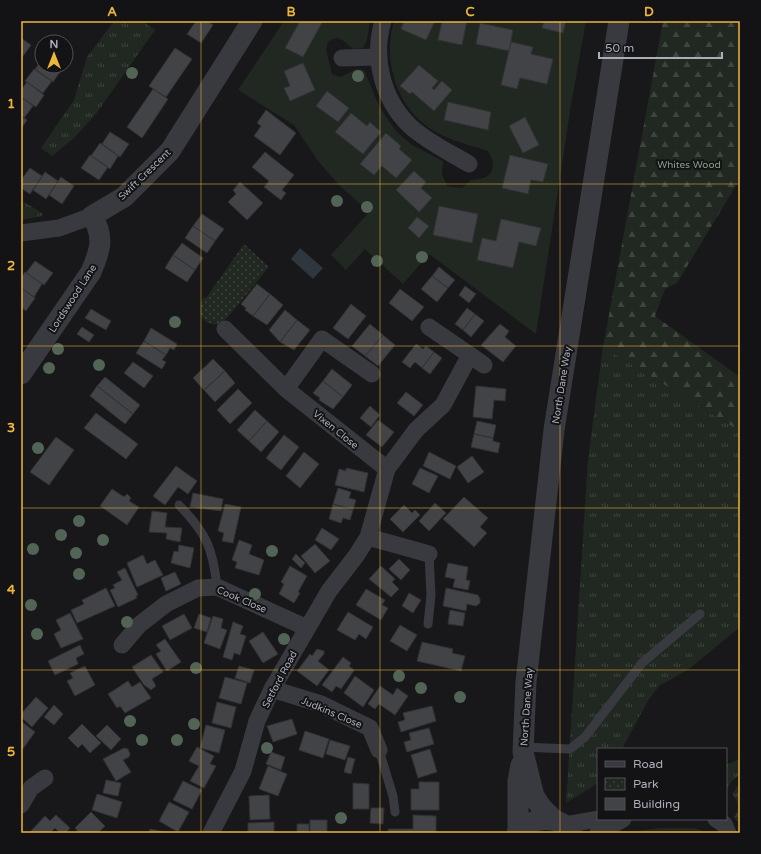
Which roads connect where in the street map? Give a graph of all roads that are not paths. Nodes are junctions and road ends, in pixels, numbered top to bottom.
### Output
1 (252, 21) edge
2 (383, 21) edge
3 (619, 21) edge
4 (378, 57) junction
5 (342, 58) dead end
6 (469, 164) dead end
7 (92, 216) junction
8 (21, 233) edge
9 (429, 327) dead end
10 (225, 329) dead end
11 (470, 355) junction
12 (484, 365) dead end
13 (21, 374) edge
14 (372, 374) dead end
15 (286, 389) junction
16 (387, 470) junction
17 (179, 505) dead end
18 (368, 537) junction
19 (428, 554) joint
20 (217, 587) junction
21 (700, 614) dead end
22 (428, 624) dead end
23 (307, 628) junction
24 (122, 645) dead end
25 (272, 689) junction
26 (379, 750) joint
27 (523, 750) junction
28 (45, 778) dead end
29 (21, 805) edge
30 (395, 812) dead end
31 (597, 819) edge
32 (621, 820) edge
33 (718, 820) edge
34 (563, 826) edge
35 (211, 833) edge
36 (518, 833) edge
37 (598, 833) edge
38 (728, 833) edge

1 - 7 street, Swift Crescent
2 - 4 street
3 - 27 street, North Dane Way
4 - 5 street
4 - 6 street
7 - 8 street, Swift Crescent
7 - 13 street, Lordswood Lane
9 - 11 street
10 - 15 street, Vixen Close
11 - 12 street
11 - 16 street, Setford Road
14 - 15 street
15 - 16 street, Vixen Close
16 - 18 street, Setford Road
17 - 20 lane
18 - 19 street
18 - 23 street, Setford Road
19 - 22 lane
20 - 23 street, Cook Close
20 - 24 street, Cook Close
21 - 27 lane
23 - 25 street, Setford Road
25 - 26 street, Judkins Close
25 - 35 street, Setford Road
26 - 30 lane
27 - 34 street, North Dane Way
27 - 36 street, North Dane Way
28 - 29 street
31 - 34 street
32 - 37 street
33 - 38 street
34 - 36 street, North Dane Way

